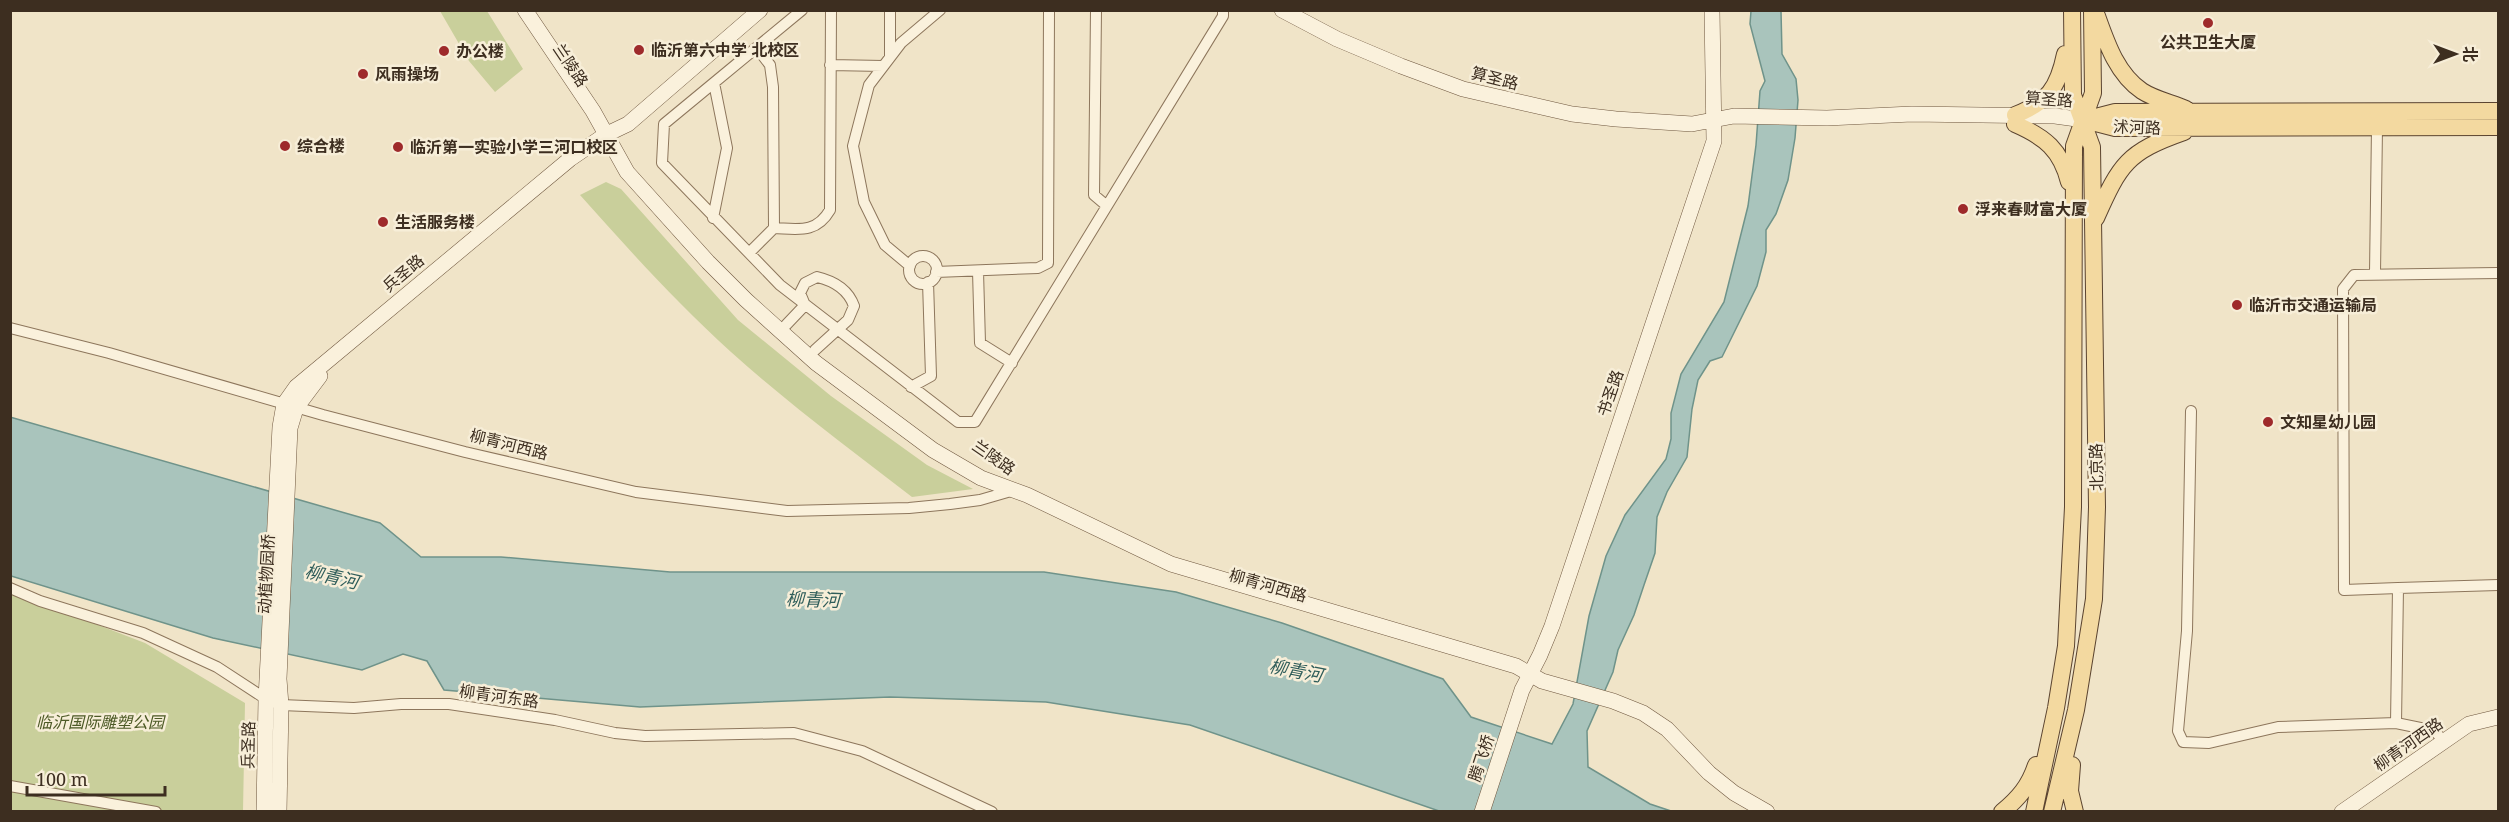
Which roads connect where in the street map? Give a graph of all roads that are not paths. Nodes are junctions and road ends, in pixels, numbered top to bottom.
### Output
1 (514, 10) edge
2 (525, 10) edge
3 (748, 10) edge
4 (760, 10) edge
5 (802, 10) edge
6 (831, 10) edge
7 (890, 10) edge
8 (939, 10) edge
9 (1049, 10) edge
10 (1096, 10) edge
11 (1223, 10) edge
12 (1282, 10) edge
13 (1298, 10) edge
14 (1712, 10) edge
15 (1718, 10) edge
16 (2093, 10) edge
17 (2072, 11) edge
18 (757, 48) junction
19 (887, 62) junction
20 (830, 65) junction
21 (714, 83) junction
22 (2499, 111) edge
23 (2016, 120) junction
24 (2084, 120) junction
25 (2195, 120) junction
26 (1714, 122) junction
27 (2499, 127) edge
28 (2378, 128) junction
29 (605, 135) junction
30 (2074, 200) junction
31 (1107, 206) junction
32 (713, 218) junction
33 (2093, 225) junction
34 (774, 228) junction
35 (748, 253) junction
36 (910, 266) junction
37 (978, 271) junction
38 (936, 272) junction
39 (2375, 273) junction
40 (2499, 273) edge
41 (928, 282) junction
42 (805, 304) junction
43 (786, 325) junction
44 (10, 328) edge
45 (837, 329) junction
46 (815, 350) junction
47 (1011, 363) junction
48 (911, 387) junction
49 (290, 406) junction
50 (2191, 411) dead end
51 (283, 471) joint
52 (1011, 491) junction
53 (2499, 585) edge
54 (10, 588) edge
55 (2398, 588) junction
56 (1530, 674) junction
57 (273, 679) joint
58 (274, 702) junction
59 (2056, 708) junction
60 (2076, 710) junction
61 (1517, 717) junction
62 (2499, 717) edge
63 (2396, 723) junction
64 (2443, 741) junction
65 (10, 786) edge
66 (156, 812) edge
67 (264, 812) edge
68 (279, 812) edge
69 (992, 812) edge
70 (1482, 812) edge
71 (1489, 812) edge
72 (1767, 812) edge
73 (2002, 812) edge
74 (2034, 812) edge
75 (2052, 812) edge
76 (2075, 812) edge
77 (2342, 812) edge

1 - 29 main road, 兰陵路
2 - 29 main road, 兰陵路
3 - 29 main road, 兵圣路
4 - 29 main road, 兵圣路
5 - 18 street
6 - 20 street
7 - 19 street
8 - 19 street
9 - 37 street
10 - 31 street
11 - 31 street
12 - 26 main road, 算圣路
13 - 26 main road, 算圣路
14 - 26 main road, 书圣路
15 - 26 main road, 书圣路
16 - 24 main road, 北京路
16 - 25 main road
17 - 23 main road
17 - 24 main road, 北京路
18 - 21 street
18 - 34 street
19 - 20 street
19 - 36 street
20 - 34 street
21 - 32 street
21 - 32 street
22 - 25 main road, 沭河路
23 - 24 main road, 算圣路
23 - 26 main road, 算圣路
23 - 30 main road
24 - 25 main road, 沭河路
24 - 30 main road, 北京路
24 - 33 main road, 北京路
25 - 28 main road, 沭河路
25 - 33 main road
26 - 56 main road, 书圣路
27 - 28 main road, 沭河路
28 - 39 street
29 - 43 main road, 兰陵路
29 - 49 main road, 兵圣路
29 - 52 main road, 兰陵路
30 - 59 main road, 北京路
31 - 47 street
32 - 35 street
33 - 60 main road, 北京路
34 - 35 street
35 - 42 street
36 - 38 street
36 - 41 street
37 - 38 street
37 - 47 street
38 - 41 street
39 - 40 street
39 - 55 street
41 - 48 street
42 - 43 street
42 - 45 street
42 - 45 street
43 - 46 main road, 兰陵路
44 - 49 street, 柳青河西路
45 - 46 street
45 - 48 street
46 - 52 main road, 兰陵路
47 - 48 street
49 - 51 main road, 兵圣路
49 - 52 street, 柳青河西路
50 - 63 street
51 - 57 main road, 动植物园桥
52 - 56 main road, 柳青河西路
53 - 55 street
54 - 58 street
55 - 63 street
56 - 61 main road, 书圣路
56 - 72 main road, 柳青河西路
57 - 58 main road, 兵圣路
58 - 67 main road, 兵圣路
58 - 68 main road, 兵圣路
58 - 69 street, 柳青河东路
59 - 73 main road
59 - 74 main road, 北京路
60 - 75 main road, 北京路
60 - 76 main road
61 - 70 main road, 腾飞桥
61 - 71 main road, 腾飞桥
62 - 64 main road, 柳青河西路
63 - 64 street
64 - 77 main road, 柳青河西路
65 - 66 street

